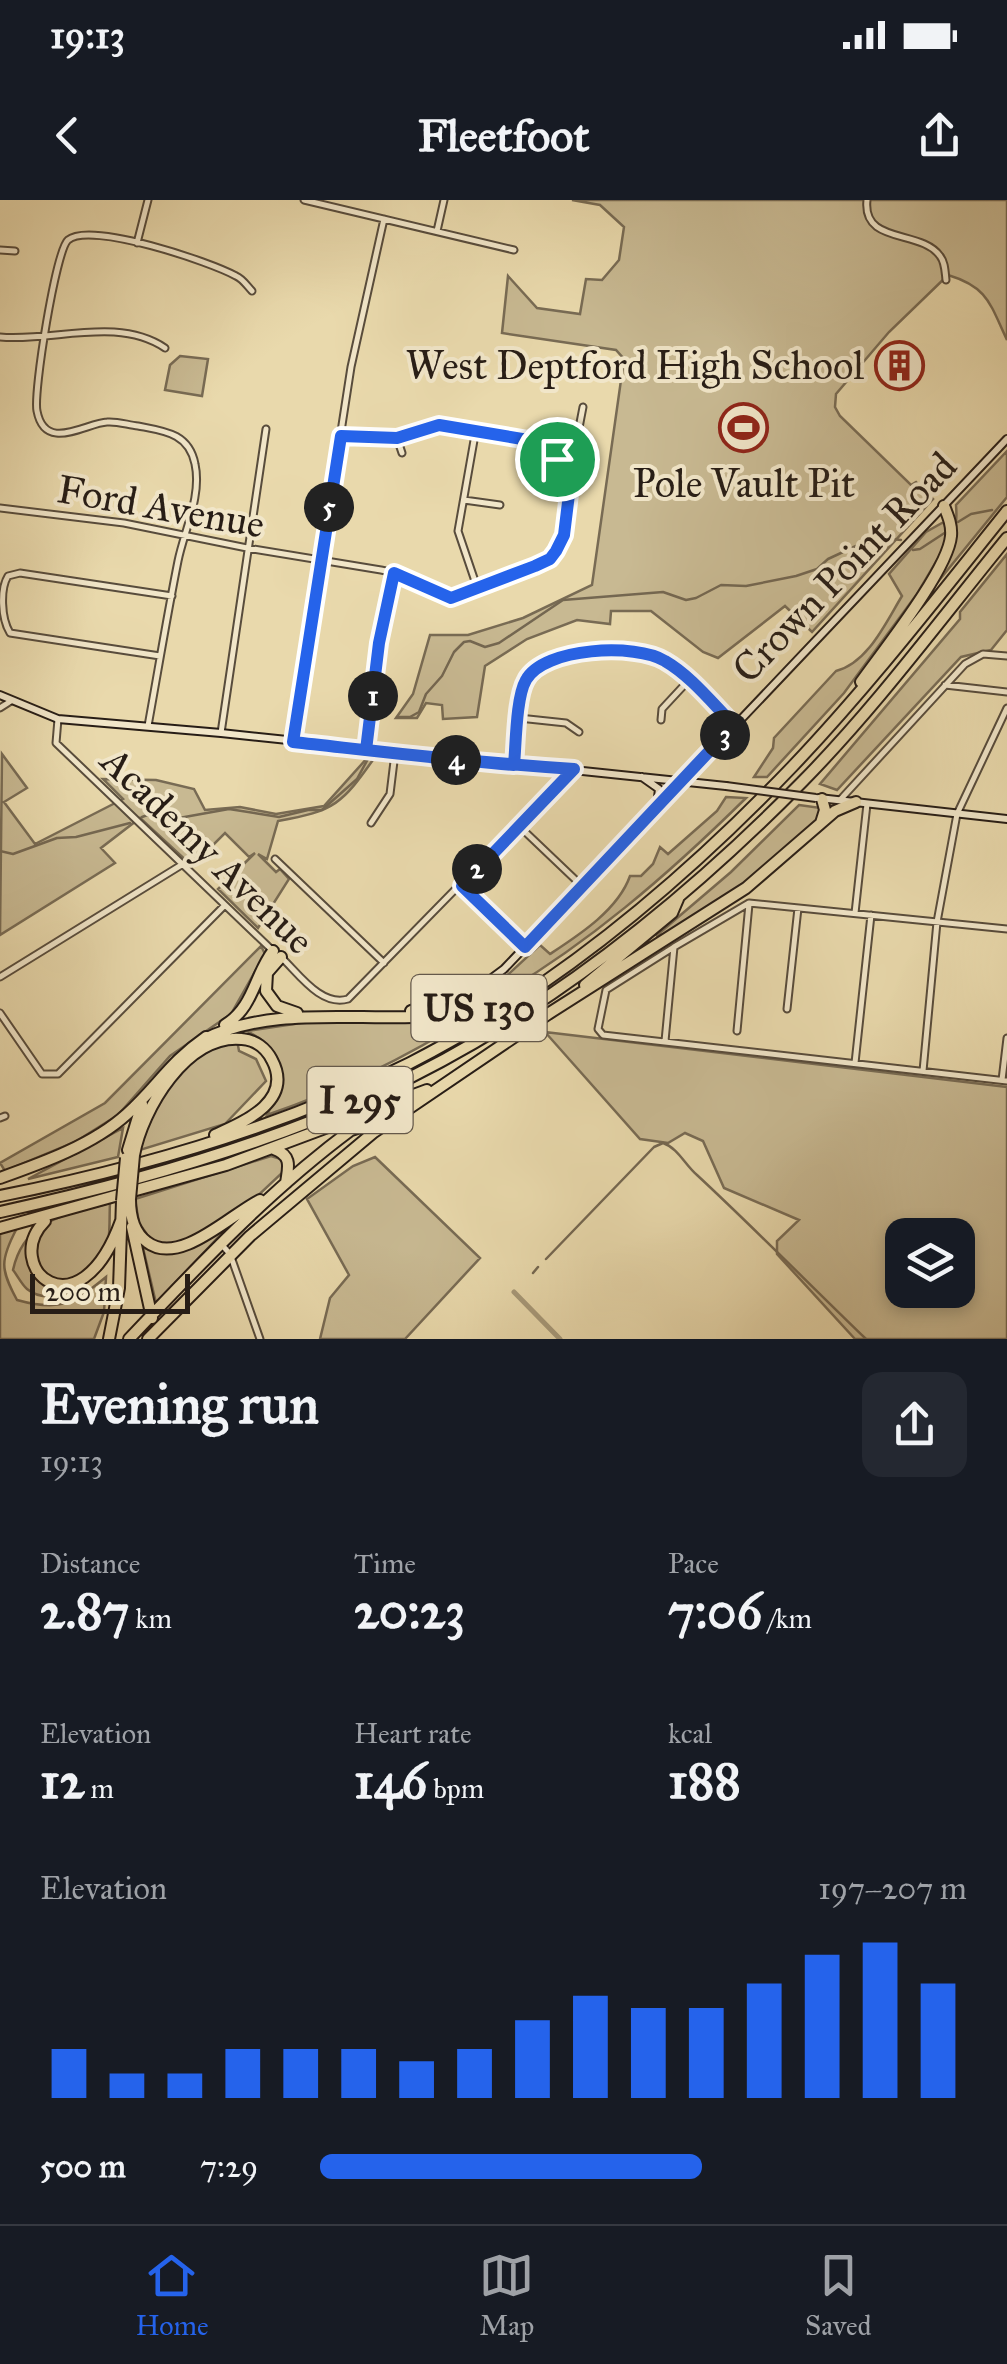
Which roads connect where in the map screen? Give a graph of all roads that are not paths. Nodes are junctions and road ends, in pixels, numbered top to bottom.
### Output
1 (148, 200) edge
2 (304, 200) edge
3 (347, 200) edge
4 (444, 200) edge
5 (867, 200) edge
6 (345, 209) junction
7 (384, 218) junction
8 (437, 232) junction
9 (137, 244) junction
10 (0, 250) edge
11 (514, 250) dead end
12 (15, 251) dead end
13 (946, 280) dead end
14 (252, 291) dead end
15 (0, 338) edge
16 (46, 338) junction
17 (165, 348) dead end
18 (583, 407) dead end
19 (476, 429) junction
20 (266, 430) dead end
21 (341, 436) junction
22 (397, 438) junction
23 (1007, 439) edge
24 (402, 453) dead end
25 (557, 459) junction
26 (464, 500) junction
27 (500, 506) dead end
28 (944, 506) junction
29 (0, 508) edge
30 (1007, 511) edge
31 (185, 534) junction
32 (1007, 538) edge
33 (247, 548) junction
34 (320, 561) junction
35 (394, 573) junction
36 (1, 589) edge
37 (478, 590) junction
38 (172, 596) junction
39 (160, 656) junction
40 (1007, 656) edge
41 (688, 681) junction
42 (945, 686) junction
43 (1007, 692) edge
44 (0, 695) edge
45 (11, 701) junction
46 (847, 706) junction
47 (0, 708) edge
48 (1007, 708) edge
49 (520, 718) junction
50 (58, 720) junction
51 (661, 720) dead end
52 (734, 725) junction
53 (148, 726) junction
54 (579, 732) dead end
55 (220, 733) junction
56 (293, 742) junction
57 (366, 750) junction
58 (395, 753) junction
59 (514, 765) junction
60 (574, 769) junction
61 (641, 776) junction
62 (682, 780) junction
63 (819, 798) junction
64 (840, 800) junction
65 (861, 803) junction
66 (656, 807) junction
67 (957, 814) junction
68 (1007, 819) edge
69 (371, 823) dead end
70 (821, 824) junction
71 (519, 826) junction
72 (276, 859) dead end
73 (183, 864) junction
74 (462, 886) junction
75 (582, 886) junction
76 (678, 898) junction
77 (749, 903) junction
78 (225, 905) junction
79 (798, 907) junction
80 (855, 914) junction
81 (871, 914) junction
82 (937, 922) junction
83 (1007, 929) edge
84 (525, 947) junction
85 (674, 948) junction
86 (277, 954) junction
87 (570, 962) junction
88 (384, 963) junction
89 (0, 977) edge
90 (473, 992) joint
91 (788, 1009) dead end
92 (0, 1013) edge
93 (548, 1014) junction
94 (375, 1015) junction
95 (313, 1016) junction
96 (736, 1031) dead end
97 (1007, 1038) edge
98 (202, 1040) junction
99 (666, 1041) junction
100 (855, 1063) junction
101 (923, 1071) junction
102 (452, 1077) junction
103 (1004, 1081) edge
104 (152, 1086) junction
105 (374, 1132) junction
106 (343, 1135) junction
107 (304, 1138) junction
108 (273, 1148) junction
109 (170, 1154) junction
110 (130, 1156) junction
111 (0, 1178) edge
112 (286, 1183) junction
113 (0, 1196) edge
114 (266, 1201) junction
115 (127, 1204) junction
116 (75, 1208) junction
117 (0, 1212) edge
118 (121, 1221) junction
119 (0, 1228) edge
120 (20, 1238) dead end
121 (220, 1244) junction
122 (230, 1254) junction
123 (85, 1290) dead end
124 (152, 1314) junction
125 (109, 1339) edge
126 (129, 1339) edge
127 (146, 1339) edge
128 (260, 1339) edge

1 - 9 street
2 - 6 street
3 - 6 street
4 - 8 street
5 - 13 street
6 - 7 street
7 - 8 street
7 - 21 street
8 - 11 street
9 - 14 street
9 - 16 street
10 - 12 street
15 - 16 street
16 - 17 street
16 - 31 street
18 - 25 street
19 - 22 street
19 - 25 street
19 - 26 street
20 - 33 street
21 - 22 street
21 - 34 street
22 - 24 street
23 - 28 main road, Crown Point Road
25 - 37 street, Ford Avenue
26 - 27 street
26 - 37 street
28 - 46 highway
28 - 52 main road, Crown Point Road
29 - 31 street, Ford Avenue
30 - 46 highway, I 295
31 - 33 street, Ford Avenue
31 - 38 street
32 - 76 highway, I 295
33 - 34 street, Ford Avenue
33 - 55 street
34 - 35 street, Ford Avenue
34 - 56 street
35 - 37 street, Ford Avenue
35 - 57 street
36 - 38 street
36 - 39 street
38 - 39 street
39 - 53 street
40 - 42 street
41 - 49 street
41 - 51 street
41 - 52 street
42 - 43 street
42 - 64 street
44 - 45 main road
45 - 47 street
45 - 50 main road
46 - 87 highway, I 295
48 - 67 street
49 - 54 street
49 - 59 street
50 - 53 main road
50 - 73 street, Academy Avenue
52 - 62 main road, Crown Point Road
53 - 55 main road
55 - 56 main road
56 - 57 main road
57 - 58 main road
58 - 59 main road
58 - 69 street
59 - 60 main road
60 - 61 main road
60 - 71 street
61 - 62 main road
61 - 66 main road
62 - 63 main road, bridge
62 - 66 main road, Crown Point Road
63 - 64 main road
63 - 70 highway
64 - 65 main road
65 - 67 main road
65 - 70 highway
65 - 80 street
66 - 75 main road, Crown Point Road
67 - 68 main road
67 - 82 street
70 - 93 highway
71 - 74 street
71 - 75 street
72 - 88 street
73 - 78 street, Academy Avenue
73 - 89 street
74 - 84 street
74 - 88 street
75 - 84 main road, Crown Point Road
76 - 93 highway, US 130
76 - 117 highway, I 295
77 - 79 street
77 - 85 street
77 - 96 street
78 - 86 street, Academy Avenue
78 - 92 street
79 - 80 street
79 - 91 street
80 - 81 street
81 - 82 street
81 - 100 street
82 - 83 street
82 - 101 street
84 - 90 main road, Crown Point Road
85 - 99 street
85 - 99 street
86 - 88 street, Academy Avenue
86 - 95 highway
86 - 98 highway
87 - 94 highway, US 130
87 - 109 highway, I 295
90 - 94 highway
93 - 102 highway, US 130
94 - 95 highway, US 130
95 - 98 highway, US 130
97 - 103 street
98 - 104 highway, US 130
99 - 100 street
100 - 101 street
101 - 103 street
102 - 105 highway, US 130
102 - 107 highway
104 - 110 highway, US 130
104 - 111 highway
105 - 106 highway
105 - 122 highway, US 130
106 - 107 highway
106 - 112 highway
107 - 108 highway
108 - 112 highway
108 - 116 highway
109 - 110 highway
109 - 113 highway, I 295
110 - 115 highway, bridge
112 - 114 highway
114 - 115 highway
114 - 121 highway
115 - 118 highway
115 - 124 highway
116 - 119 highway
116 - 120 highway
118 - 123 highway
118 - 125 highway
121 - 122 street
121 - 124 highway
122 - 127 highway, US 130
122 - 128 street
124 - 126 highway
124 - 127 highway

